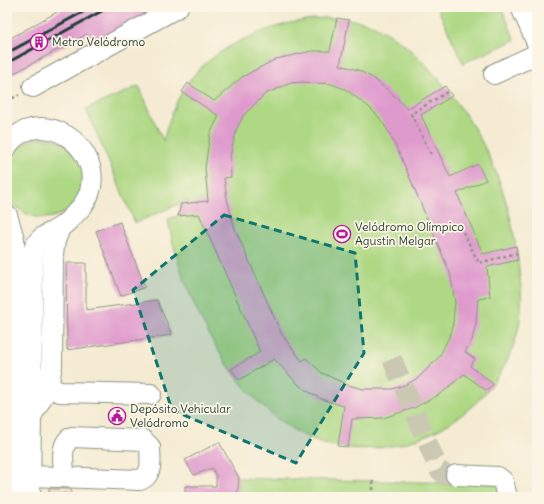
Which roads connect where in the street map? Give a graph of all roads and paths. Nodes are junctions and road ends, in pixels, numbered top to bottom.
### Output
1 (521, 7) edge
2 (171, 9) edge
3 (535, 31) edge
4 (537, 54) edge
5 (494, 74) dead end
6 (33, 87) dead end
7 (449, 91) dead end
8 (7, 146) edge
9 (432, 154) dead end
10 (7, 215) edge
11 (60, 228) junction
12 (463, 232) dead end
13 (516, 253) dead end
14 (11, 321) edge
15 (48, 387) junction
16 (151, 394) dead end
17 (31, 418) junction
18 (30, 476) junction
19 (64, 476) dead end
20 (456, 476) tunnel mouth
21 (373, 481) dead end
22 (13, 497) edge
23 (30, 497) edge
24 (373, 497) edge
25 (507, 497) edge

1 - 3 street
2 - 6 street
4 - 5 street
7 - 9 path
8 - 11 street
10 - 14 street
11 - 15 street
11 - 17 street
12 - 13 path
14 - 22 street
15 - 16 street
15 - 17 street
17 - 18 street
18 - 19 street
18 - 23 street
20 - 25 street
21 - 24 path

